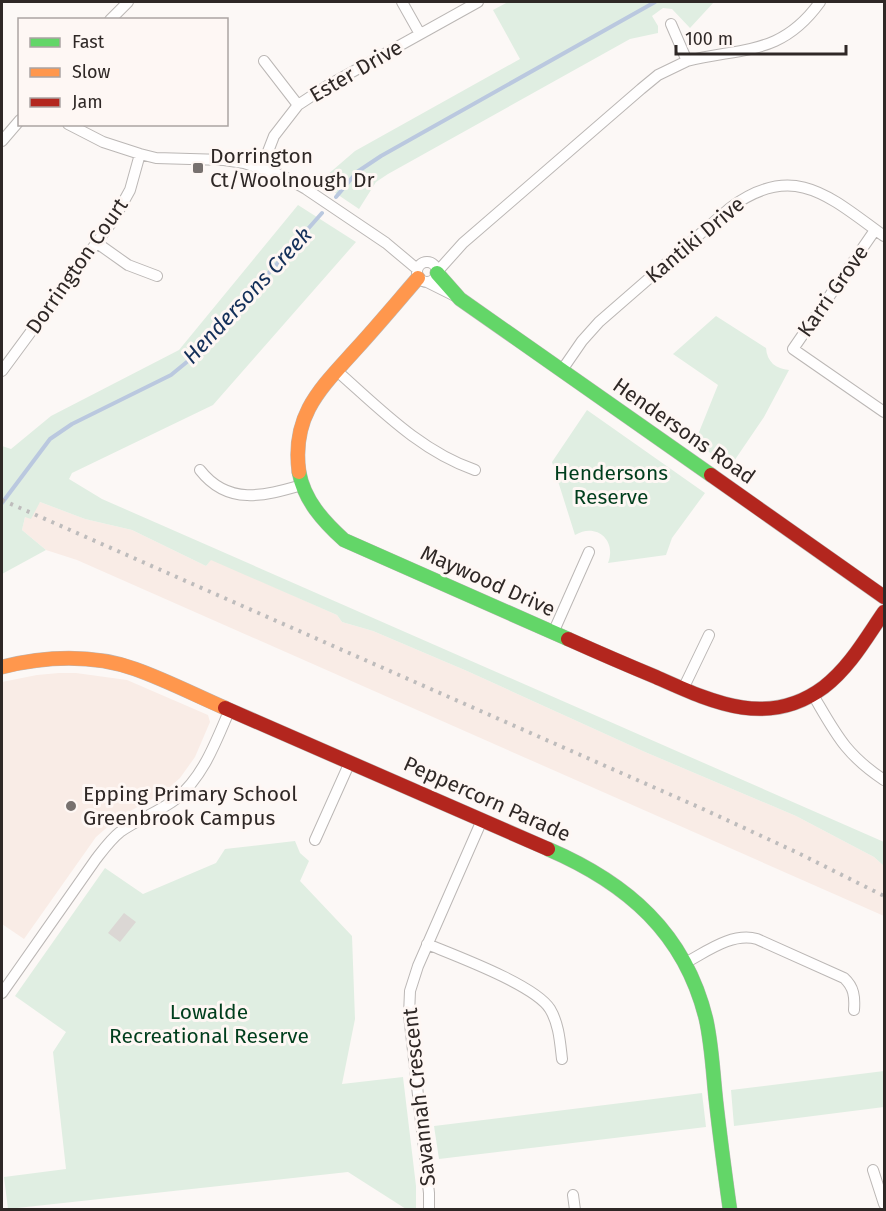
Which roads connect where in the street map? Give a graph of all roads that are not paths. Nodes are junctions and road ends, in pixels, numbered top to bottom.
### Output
1 (128, 2) edge
2 (402, 2) edge
3 (478, 2) edge
4 (820, 2) edge
5 (112, 18) edge
6 (671, 24) dead end
7 (420, 34) junction
8 (264, 61) dead end
9 (687, 61) junction
10 (298, 105) junction
11 (18, 122) edge
12 (72, 126) edge
13 (79, 126) edge
14 (87, 134) junction
15 (2, 141) edge
16 (140, 154) junction
17 (262, 167) junction
18 (880, 233) edge
19 (97, 243) junction
20 (427, 271) junction
21 (157, 276) dead end
22 (562, 370) junction
23 (2, 371) edge
24 (337, 371) junction
25 (885, 412) edge
26 (200, 470) dead end
27 (475, 470) dead end
28 (302, 485) junction
29 (589, 552) dead end
30 (885, 597) edge
31 (885, 612) edge
32 (553, 633) junction
33 (709, 635) dead end
34 (2, 667) edge
35 (683, 690) junction
36 (813, 695) junction
37 (230, 709) junction
38 (350, 762) junction
39 (885, 780) edge
40 (482, 820) junction
41 (315, 840) dead end
42 (427, 944) junction
43 (685, 963) junction
44 (2, 993) edge
45 (854, 1010) dead end
46 (562, 1059) dead end
47 (873, 1170) dead end
48 (573, 1195) dead end
49 (885, 1204) edge
50 (429, 1209) edge
51 (575, 1209) edge
52 (730, 1209) edge

1 - 5 street
2 - 7 street
3 - 7 street, Ester Drive
4 - 9 street
6 - 9 street
7 - 10 street, Ester Drive
8 - 10 street
9 - 20 street
10 - 17 street, Ester Drive
11 - 15 street
12 - 14 street
13 - 14 street
14 - 16 street
16 - 17 street
16 - 19 street, Dorrington Court
17 - 20 street
18 - 22 street, Kantiki Drive
18 - 25 street, Karri Grove
19 - 21 street
19 - 23 street, Dorrington Court
20 - 22 street, Hendersons Road
20 - 24 street, Maywood Drive
22 - 30 street, Hendersons Road
24 - 27 street
24 - 28 street, Maywood Drive
26 - 28 street
28 - 32 street, Maywood Drive
29 - 32 street
31 - 36 street, Maywood Drive
32 - 35 street, Maywood Drive
33 - 35 street
34 - 37 street, Peppercorn Parade
35 - 36 street, Maywood Drive
36 - 39 street
37 - 38 street, Peppercorn Parade
37 - 44 street
38 - 40 street, Peppercorn Parade
38 - 41 street
40 - 42 street, Savannah Crescent
40 - 43 street, Peppercorn Parade
42 - 46 street
42 - 50 street, Savannah Crescent
43 - 45 street
43 - 52 street, Peppercorn Parade
47 - 49 street
48 - 51 street

